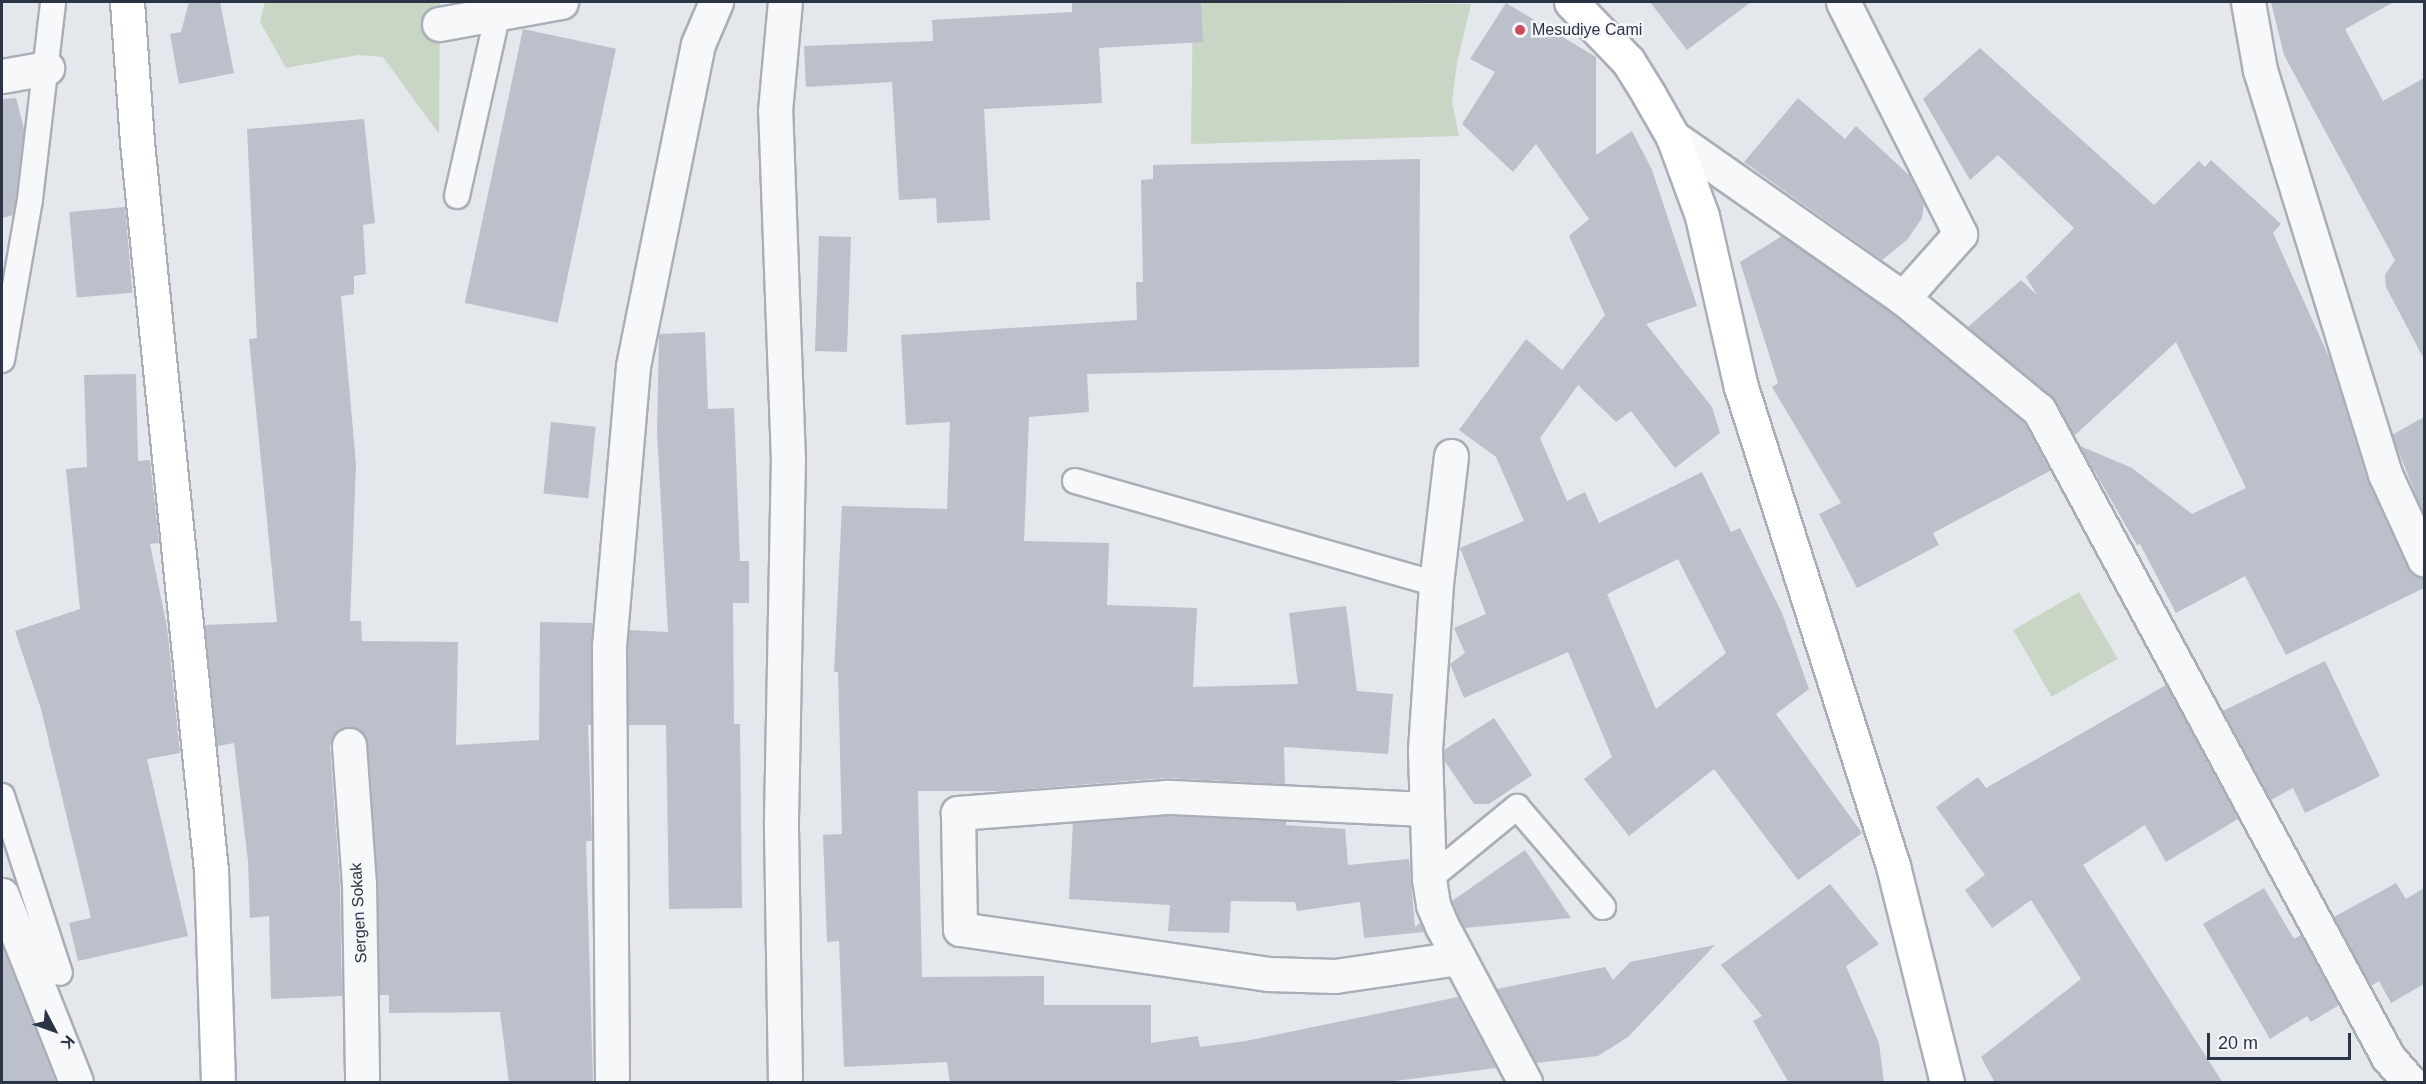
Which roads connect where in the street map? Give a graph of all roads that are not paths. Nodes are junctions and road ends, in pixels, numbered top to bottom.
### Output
1 (53, 2) edge
2 (127, 2) edge
3 (561, 2) edge
4 (716, 2) edge
5 (785, 2) edge
6 (1571, 2) edge
7 (1843, 2) edge
8 (2248, 2) edge
9 (498, 13) junction
10 (439, 24) dead end
11 (47, 68) junction
12 (2, 76) edge
13 (1673, 138) junction
14 (457, 196) dead end
15 (1903, 298) junction
16 (2, 360) edge
17 (1451, 456) dead end
18 (1075, 481) dead end
19 (2424, 560) edge
20 (1436, 584) junction
21 (349, 745) dead end
22 (2, 796) edge
23 (1425, 809) junction
24 (1429, 879) junction
25 (2, 895) edge
26 (1603, 907) dead end
27 (1460, 958) junction
28 (60, 973) dead end
29 (76, 1083) edge
30 (218, 1083) edge
31 (362, 1083) edge
32 (612, 1083) edge
33 (785, 1083) edge
34 (1525, 1083) edge
35 (1947, 1083) edge
36 (2410, 1083) edge

1 - 11 lane
2 - 30 main road
3 - 9 street
4 - 32 street
5 - 33 street
6 - 13 main road
7 - 15 street
8 - 19 street
9 - 10 street
9 - 14 lane
11 - 12 street
11 - 16 lane
13 - 15 street
13 - 35 main road
15 - 36 street
17 - 20 street
18 - 20 lane
20 - 23 street
21 - 31 street, Sergen Sokak
22 - 28 lane
23 - 24 street
23 - 27 street
24 - 26 lane
24 - 27 street
25 - 29 street
27 - 34 street

